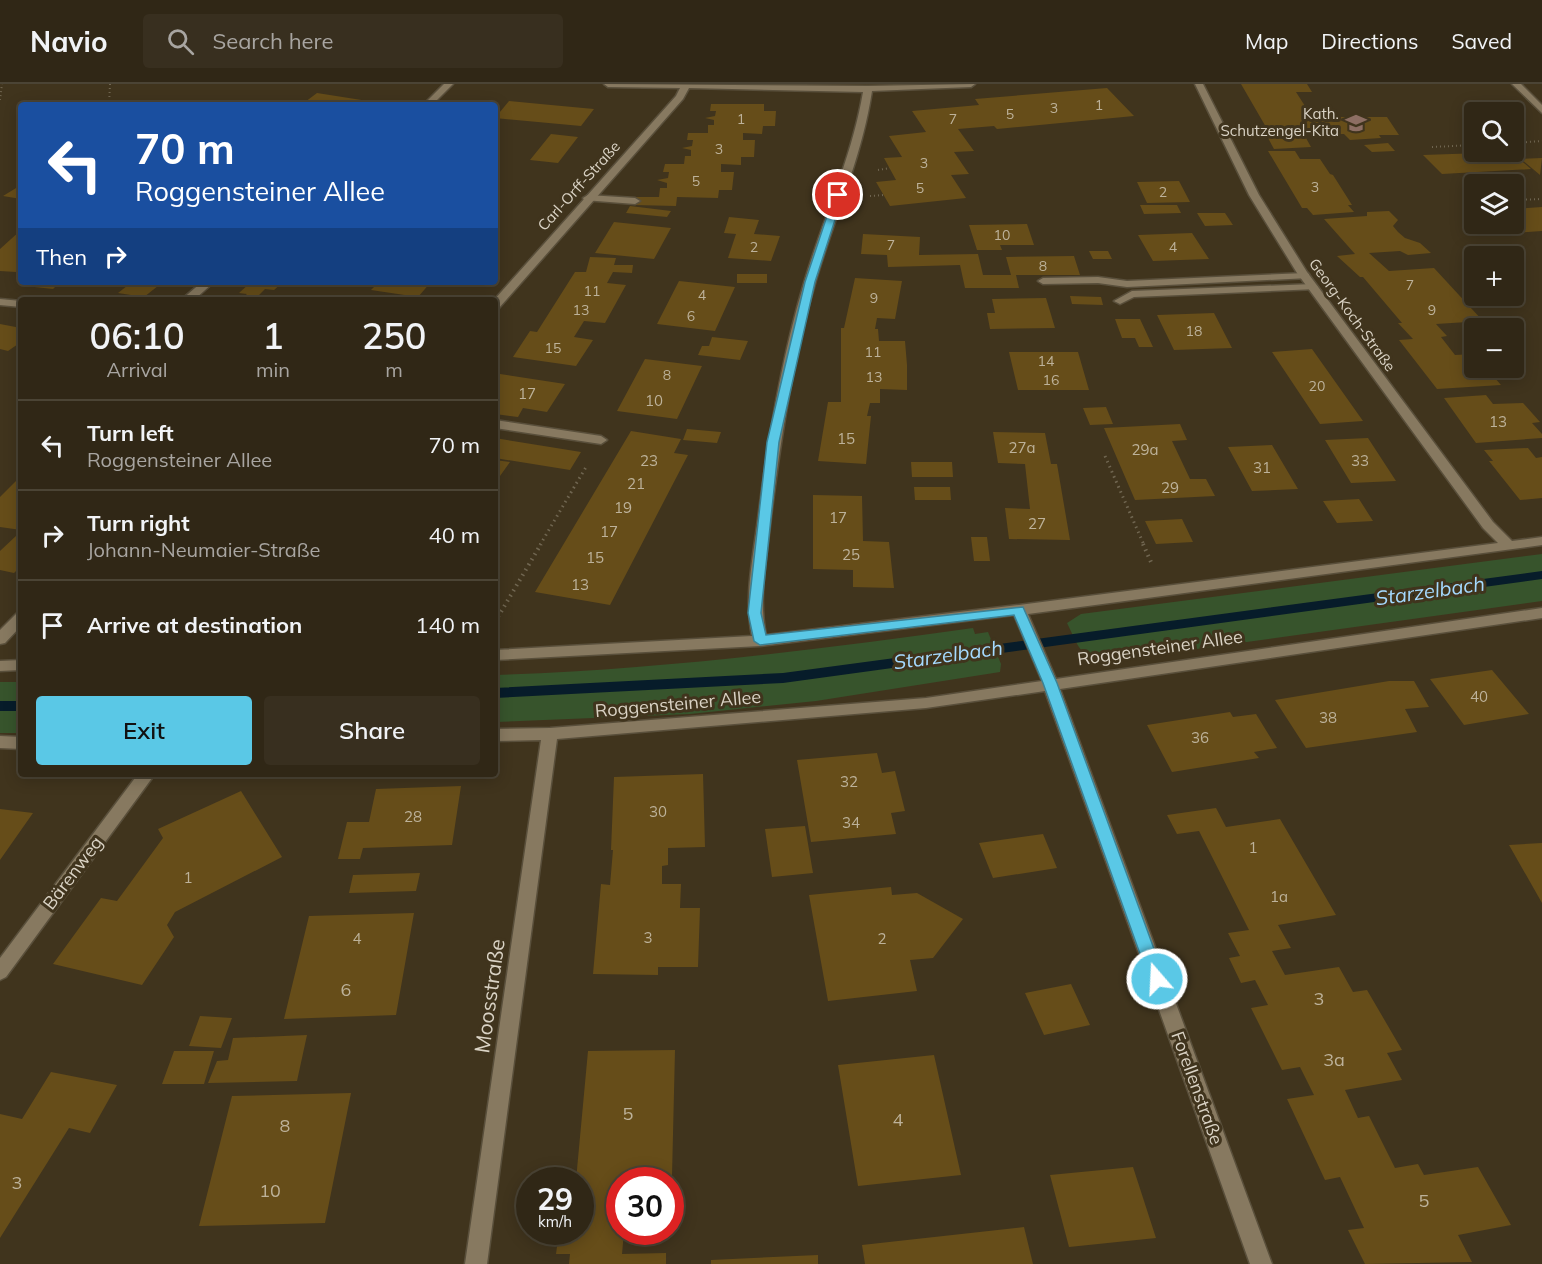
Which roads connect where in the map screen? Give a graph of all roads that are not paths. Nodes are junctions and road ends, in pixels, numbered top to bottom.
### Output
1 (449, 84) edge
2 (608, 84) edge
3 (971, 84) edge
4 (1199, 84) edge
5 (1516, 84) edge
6 (687, 85) edge
7 (868, 89) junction
8 (430, 102) edge
9 (1542, 110) edge
10 (588, 198) junction
11 (635, 201) dead end
12 (1305, 276) junction
13 (1043, 281) dead end
14 (205, 285) edge
15 (1312, 287) junction
16 (191, 297) edge
17 (1120, 301) dead end
18 (0, 302) edge
19 (498, 303) edge
20 (18, 304) edge
21 (498, 424) edge
22 (601, 440) road end
23 (1542, 541) edge
24 (1508, 545) junction
25 (1019, 610) junction
26 (1542, 614) edge
27 (18, 620) edge
28 (0, 639) edge
29 (760, 641) junction
30 (498, 655) edge
31 (18, 665) edge
32 (0, 666) edge
33 (1050, 683) junction
34 (550, 734) junction
35 (498, 735) edge
36 (0, 742) edge
37 (18, 743) edge
38 (145, 777) edge
39 (0, 972) edge
40 (476, 1264) edge
41 (1261, 1264) edge

1 - 8 street
2 - 6 street
3 - 7 street
4 - 12 street, Georg-Koch-Straße
5 - 9 street
6 - 7 street
6 - 10 street, Carl-Orff-Straße
7 - 29 street
10 - 11 street
10 - 19 street, Carl-Orff-Straße
12 - 13 street
12 - 15 street, Georg-Koch-Straße
14 - 16 street
15 - 17 street
15 - 24 street, Georg-Koch-Straße
18 - 20 street
21 - 22 street
23 - 24 street
24 - 25 street
25 - 29 street
25 - 33 street, Forellenstraße
26 - 33 street, Roggensteiner Allee
27 - 28 street
29 - 30 street
31 - 32 street
33 - 34 street, Roggensteiner Allee
33 - 41 street, Forellenstraße
34 - 35 street, Roggensteiner Allee
34 - 40 street, Moosstraße
36 - 37 street
38 - 39 street, Bärenweg

